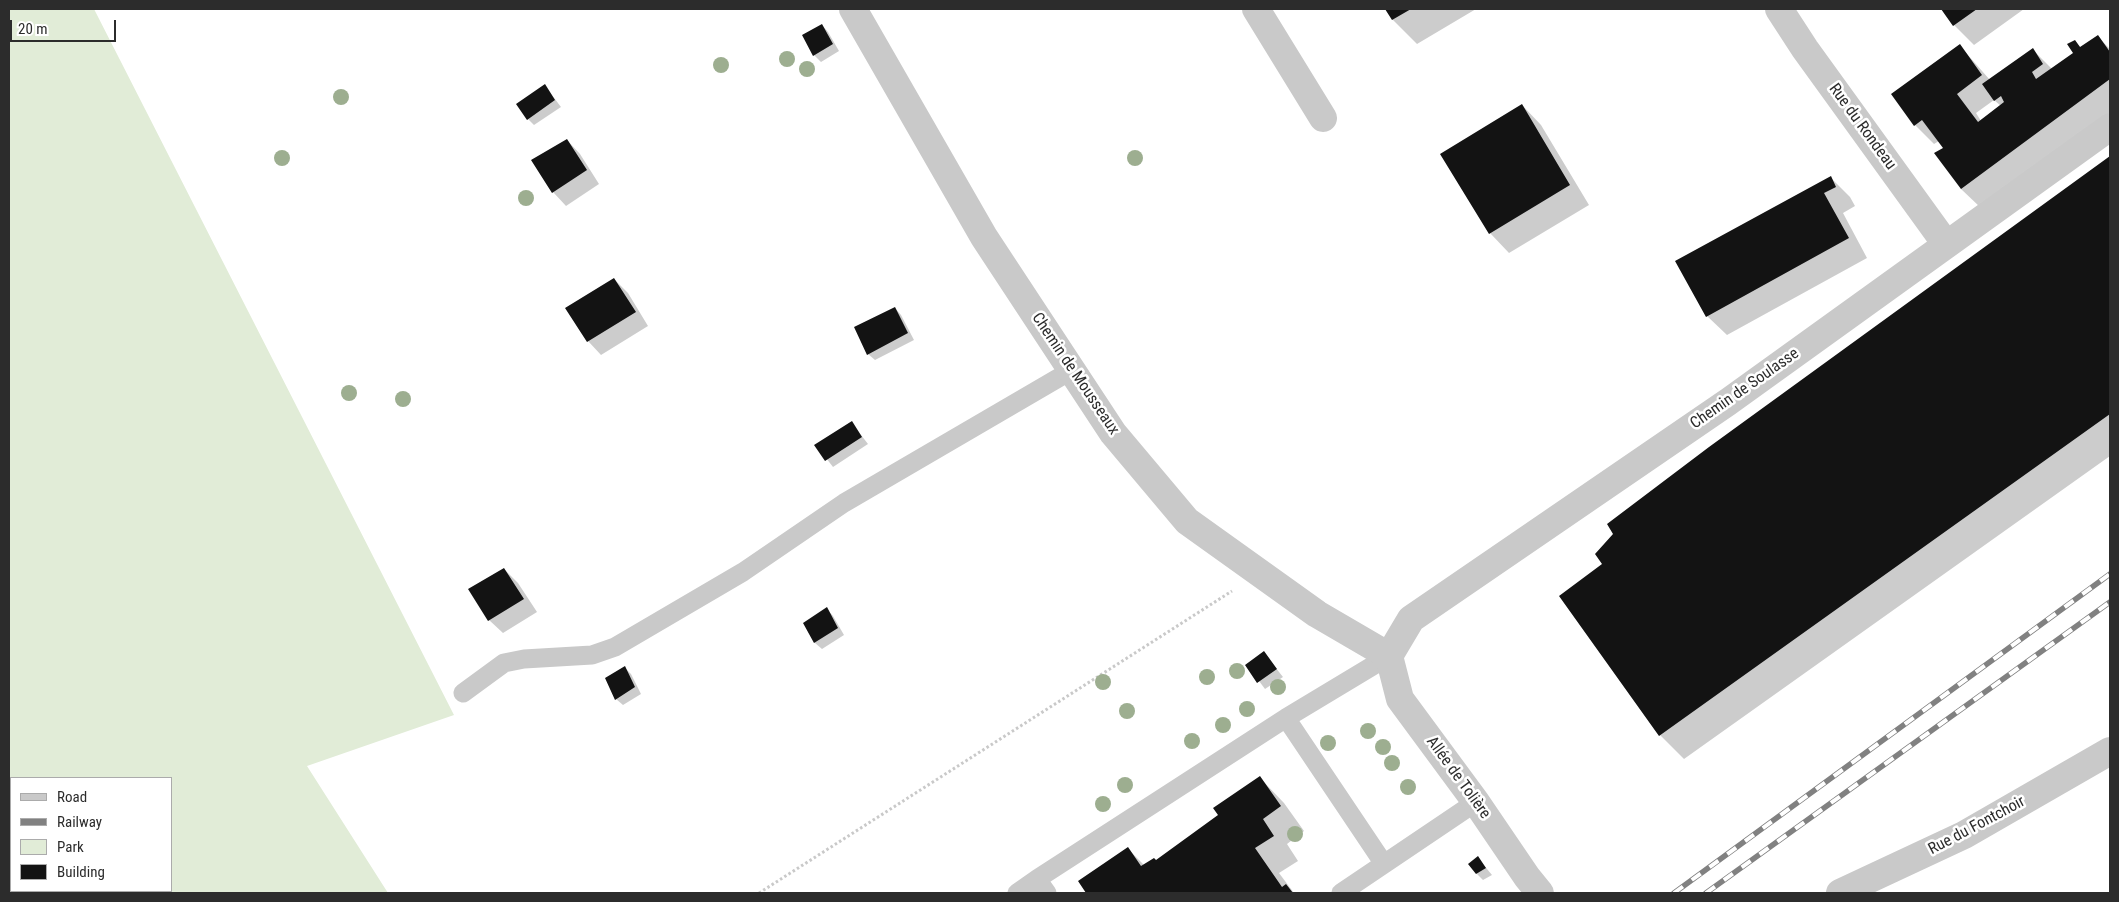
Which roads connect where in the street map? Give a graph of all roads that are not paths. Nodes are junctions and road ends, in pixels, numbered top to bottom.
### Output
1 (853, 9) edge
2 (1256, 9) edge
3 (1779, 9) edge
4 (1323, 118) dead end
5 (2110, 127) edge
6 (1946, 244) junction
7 (1072, 370) junction
8 (1389, 656) junction
9 (464, 694) dead end
10 (1286, 718) junction
11 (2110, 751) edge
12 (1476, 802) junction
13 (1384, 864) junction
14 (1042, 886) edge
15 (1017, 893) edge
16 (1341, 893) edge
17 (1540, 893) edge
18 (1840, 893) edge

1 - 7 street, Chemin de Mousseaux
2 - 4 street
3 - 6 street, Rue du Rondeau
5 - 6 street, Chemin de Soulasse
6 - 8 street, Chemin de Soulasse
7 - 8 street, Chemin de Mousseaux
7 - 9 lane
8 - 10 lane
8 - 12 street, Allée de Tolière
10 - 13 lane
10 - 14 lane
11 - 18 street, Rue du Fontchoir
12 - 13 lane
12 - 17 street, Allée de Tolière
13 - 16 lane
14 - 15 lane

